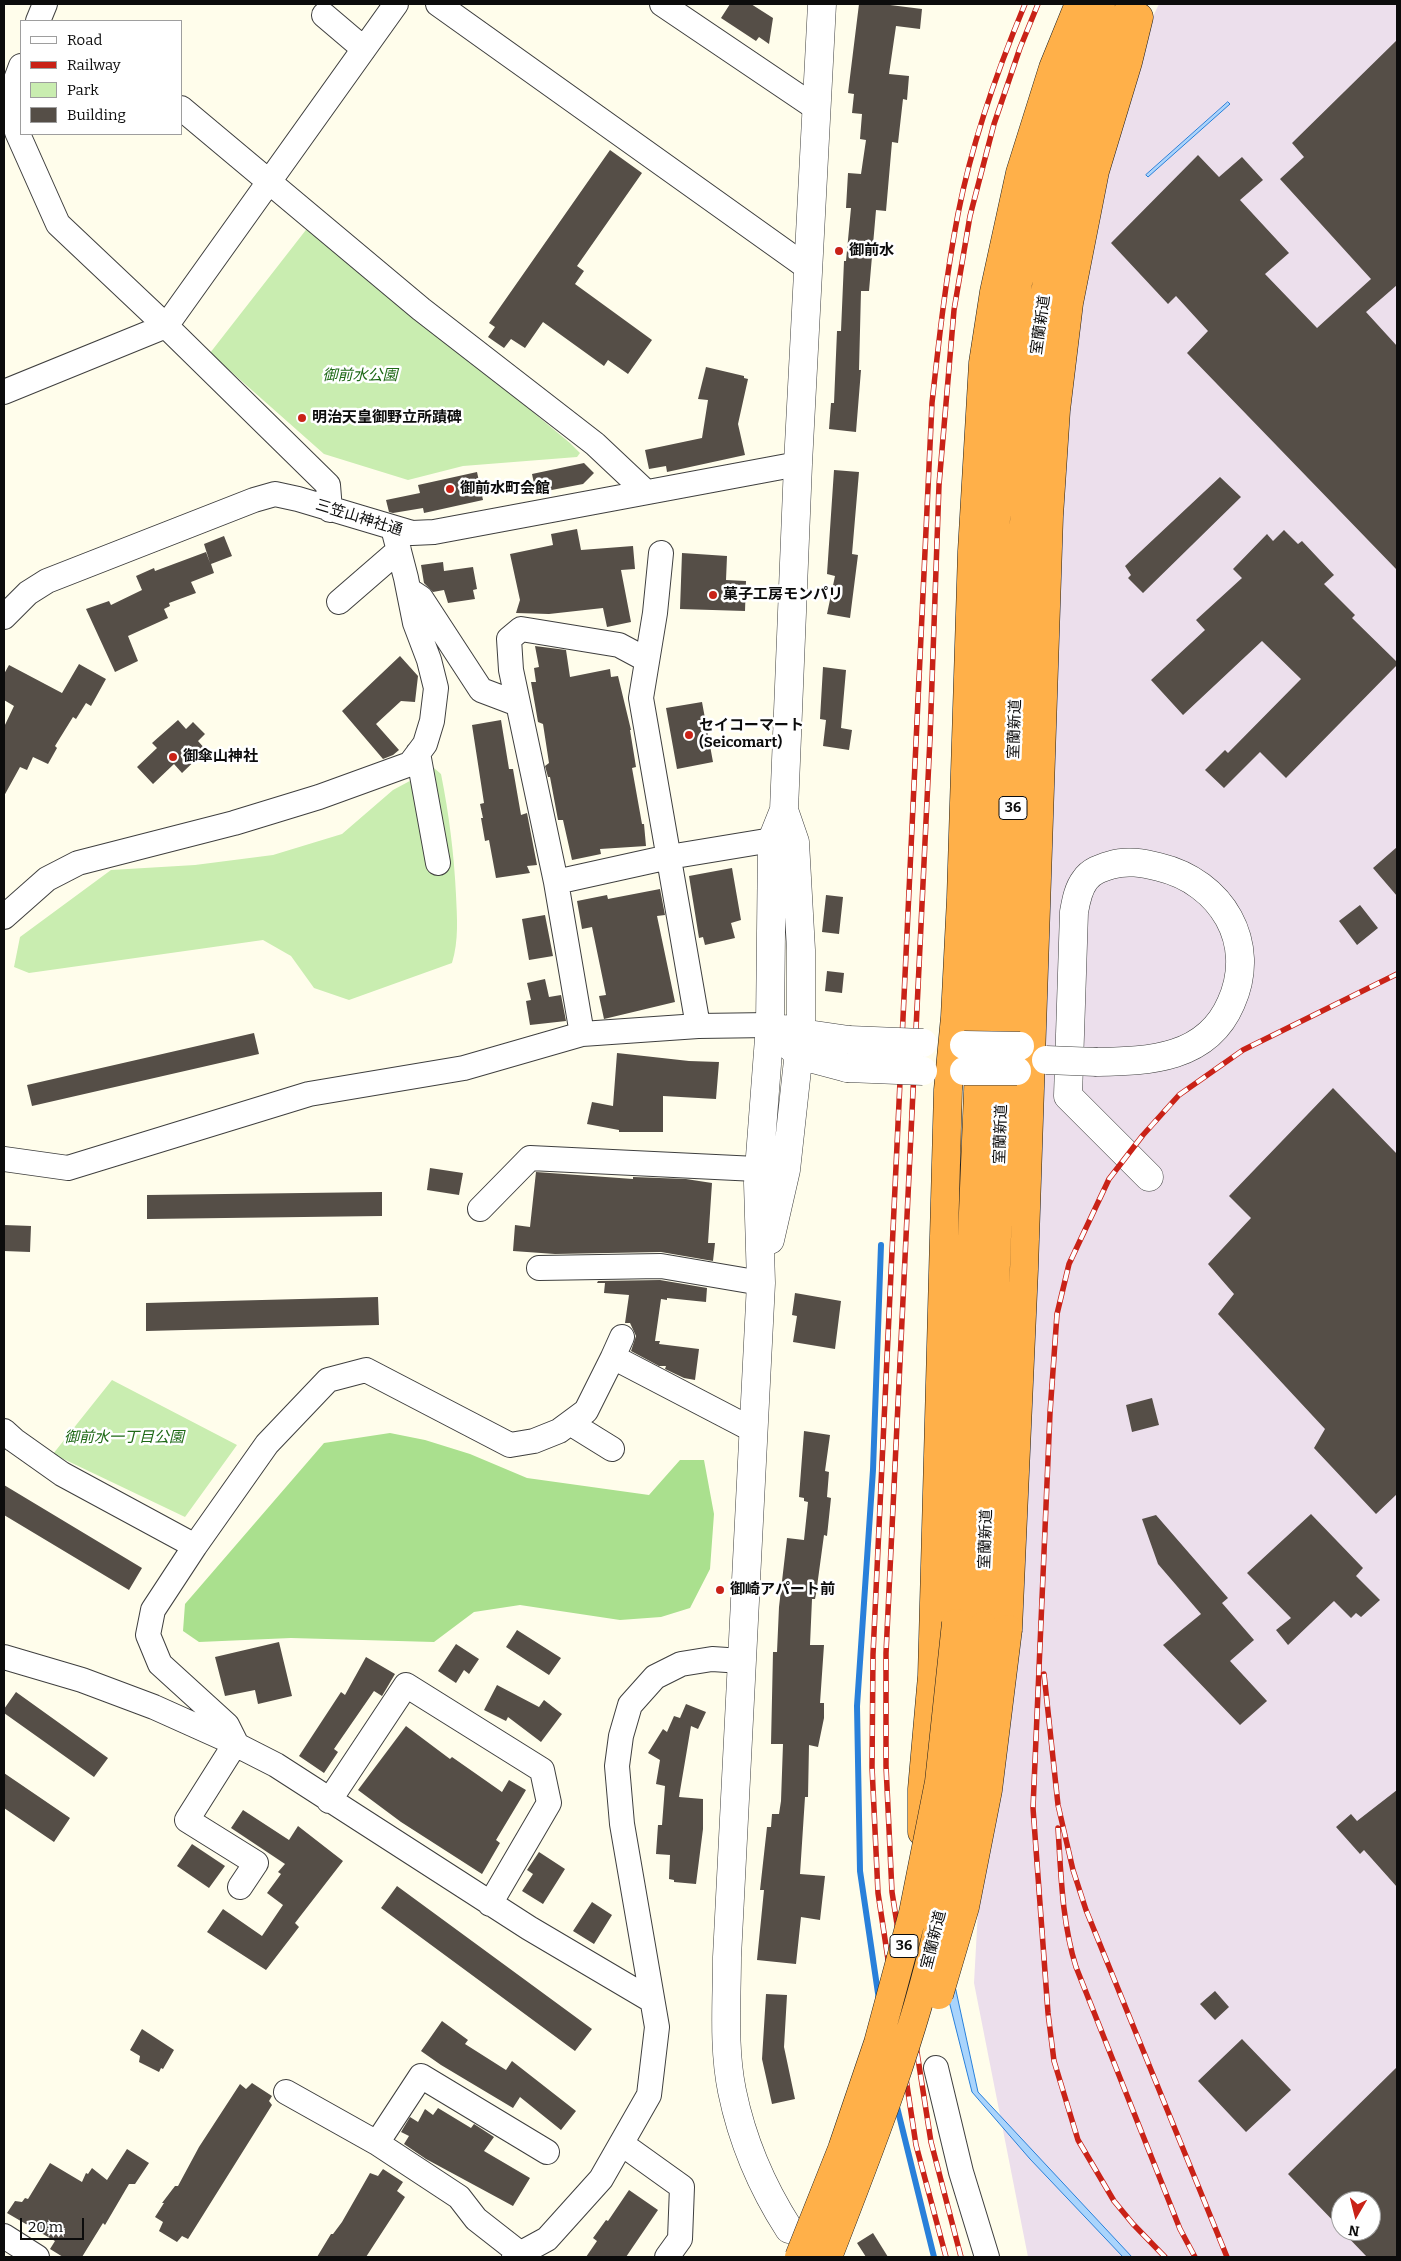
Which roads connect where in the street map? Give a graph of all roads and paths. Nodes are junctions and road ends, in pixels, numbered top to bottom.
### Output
1 (45, 4) edge
2 (396, 4) edge
3 (438, 4) edge
4 (662, 4) edge
5 (1079, 4) edge
6 (1101, 4) edge
7 (1131, 4) edge
8 (1142, 4) edge
9 (820, 5) edge
10 (324, 15) dead end
11 (38, 20) edge
12 (364, 49) junction
13 (20, 69) edge
14 (816, 108) junction
15 (182, 109) edge
16 (270, 181) junction
17 (808, 268) junction
18 (166, 326) junction
19 (4, 392) edge
20 (798, 464) junction
21 (646, 492) junction
22 (330, 510) junction
23 (396, 539) junction
24 (661, 553) dead end
25 (409, 590) junction
26 (339, 602) dead end
27 (4, 617) edge
28 (647, 660) junction
29 (518, 704) junction
30 (418, 753) junction
31 (784, 810) junction
32 (772, 840) junction
33 (670, 857) junction
34 (438, 863) dead end
35 (556, 882) junction
36 (4, 917) edge
37 (770, 1025) junction
38 (698, 1026) junction
39 (582, 1034) junction
40 (799, 1044) junction
41 (1029, 1059) junction
42 (950, 1061) junction
43 (4, 1159) edge
44 (772, 1169) junction
45 (1149, 1177) dead end
46 (480, 1209) dead end
47 (539, 1268) dead end
48 (761, 1284) junction
49 (570, 1423) junction
50 (753, 1430) junction
51 (4, 1431) edge
52 (612, 1449) dead end
53 (195, 1546) junction
54 (995, 1628) junction
55 (4, 1657) edge
56 (742, 1661) junction
57 (236, 1744) junction
58 (329, 1801) junction
59 (922, 1873) junction
60 (240, 1888) dead end
61 (490, 1904) junction
62 (651, 2000) junction
63 (936, 2068) dead end
64 (286, 2092) dead end
65 (377, 2143) junction
66 (622, 2144) junction
67 (547, 2152) dead end
68 (789, 2229) dead end
69 (4, 2236) edge
70 (519, 2256) edge
71 (38, 2257) edge
72 (667, 2257) edge
73 (799, 2257) edge
74 (828, 2257) edge
75 (986, 2257) edge

1 - 11 street
2 - 12 street
3 - 17 street
4 - 14 street
5 - 42 highway
6 - 59 highway, 室蘭新道 / 36, bridge
7 - 54 highway, 室蘭新道 / 36
8 - 41 highway
9 - 14 street
10 - 12 street
12 - 16 street
13 - 18 street
14 - 17 street
15 - 16 street
16 - 18 street
16 - 21 street
17 - 20 street
18 - 19 street
18 - 22 street
20 - 21 street, 三笠山神社通
20 - 31 street
21 - 23 street, 三笠山神社通
22 - 23 street, 三笠山神社通
22 - 27 street, 三笠山神社通
23 - 25 street
23 - 26 street
24 - 28 street
25 - 29 street
25 - 30 street
28 - 29 street
28 - 33 street
29 - 35 street
30 - 34 street
30 - 36 street
31 - 32 street
31 - 40 street
32 - 33 street
32 - 37 street
33 - 35 street
33 - 38 street
35 - 39 street
37 - 38 street
37 - 40 street
37 - 44 street
38 - 39 street
39 - 43 street
40 - 42 street, bridge
40 - 42 street, bridge
40 - 44 street
41 - 42 street, bridge
41 - 45 street, bridge
41 - 54 highway
42 - 59 highway
44 - 46 street
44 - 48 street
47 - 48 street
48 - 50 street
49 - 50 street
49 - 52 street
49 - 53 street
50 - 56 street
51 - 53 street
53 - 57 street
54 - 74 highway, bridge
55 - 57 street
56 - 62 street
56 - 68 street
57 - 58 street
57 - 60 street
58 - 61 street
58 - 61 street
59 - 73 highway, 室蘭新道 / 36, bridge
61 - 62 street
62 - 66 street
63 - 75 street
64 - 65 street
65 - 67 street
65 - 70 street
66 - 70 street
66 - 72 street
69 - 71 street

